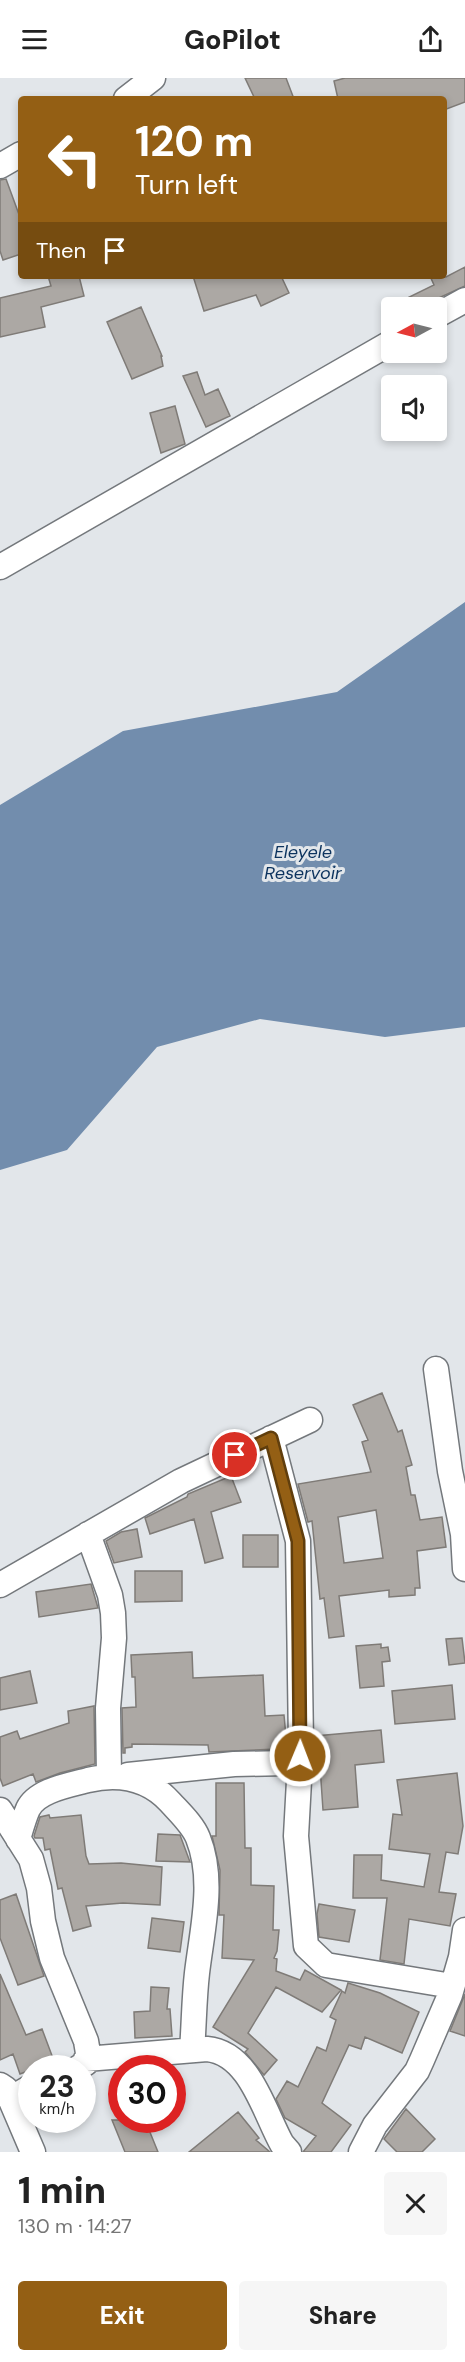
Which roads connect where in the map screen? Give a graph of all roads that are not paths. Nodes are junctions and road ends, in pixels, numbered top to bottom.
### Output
1 (153, 78) edge
2 (130, 96) edge
3 (18, 156) edge
4 (0, 166) edge
5 (465, 300) edge
6 (447, 310) edge
7 (381, 348) edge
8 (0, 567) edge
9 (436, 1369) dead end
10 (310, 1420) dead end
11 (271, 1438) junction
12 (88, 1534) junction
13 (465, 1569) edge
14 (0, 1586) edge
15 (300, 1768) junction
16 (116, 1776) junction
17 (0, 1810) edge
18 (18, 1839) junction
19 (465, 1930) edge
20 (459, 1972) edge
21 (192, 2050) junction
22 (84, 2055) edge
23 (96, 2062) edge
24 (5, 2092) edge
25 (33, 2152) edge
26 (289, 2152) edge
27 (362, 2152) edge

1 - 2 street
3 - 4 street
5 - 6 street
7 - 8 street
9 - 13 street
10 - 11 street
11 - 12 street
11 - 15 street
12 - 14 street
12 - 16 street
15 - 16 street
15 - 20 street
16 - 18 street
16 - 21 street
17 - 18 street
18 - 22 street
19 - 20 street
20 - 27 street
21 - 23 street
21 - 26 street
24 - 25 street

